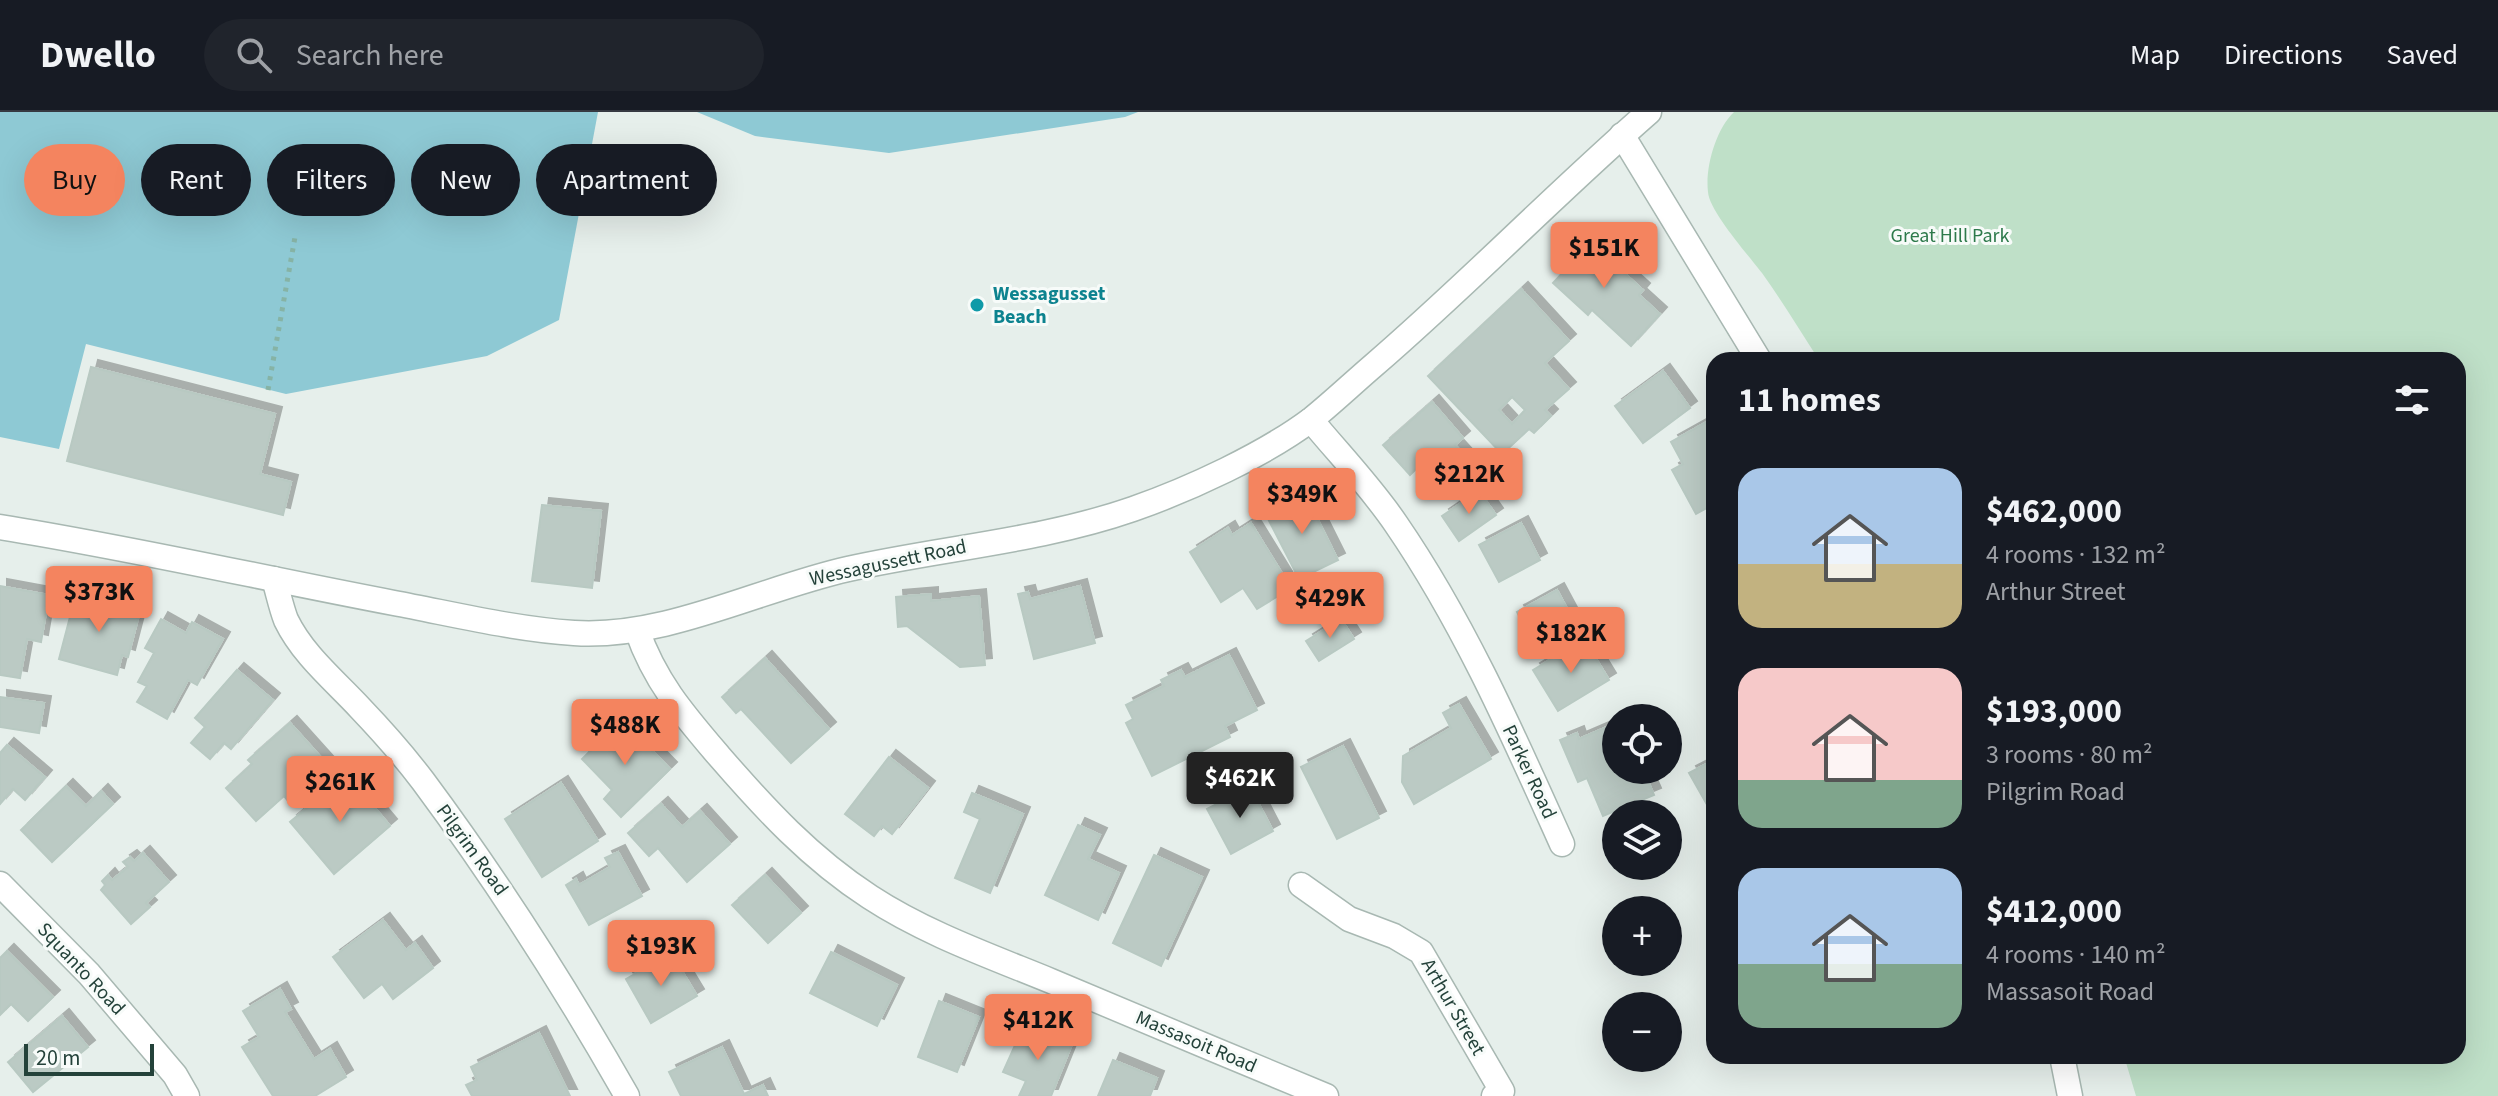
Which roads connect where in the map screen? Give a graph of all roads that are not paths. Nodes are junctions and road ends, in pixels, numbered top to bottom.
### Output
1 (1649, 112) edge
2 (1622, 135) junction
3 (1754, 352) edge
4 (1311, 420) junction
5 (0, 527) edge
6 (274, 579) junction
7 (637, 630) junction
8 (1562, 844) dead end
9 (0, 884) edge
10 (1301, 885) dead end
11 (2064, 1064) edge
12 (187, 1096) edge
13 (627, 1096) edge
14 (1326, 1096) edge
15 (1494, 1096) edge
16 (2070, 1096) edge

1 - 2 street, Wessagussett Road
2 - 3 street
2 - 4 street, Wessagussett Road
4 - 7 street, Wessagussett Road
4 - 8 street, Parker Road
5 - 6 street, Wessagussett Road
6 - 7 street, Wessagussett Road
6 - 13 street, Pilgrim Road
7 - 14 street, Massasoit Road
9 - 12 street, Squanto Road
10 - 15 street, Arthur Street
11 - 16 street

